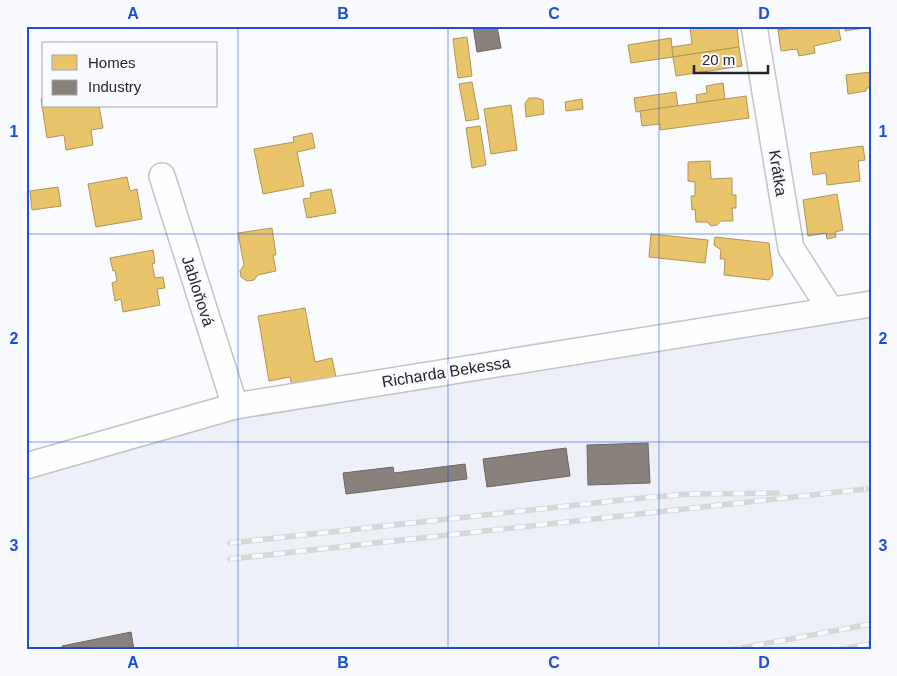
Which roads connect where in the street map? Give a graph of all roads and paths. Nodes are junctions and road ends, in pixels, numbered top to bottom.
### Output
1 (754, 26) edge
2 (162, 176) dead end
3 (871, 304) edge
4 (830, 309) junction
5 (235, 406) junction
6 (26, 466) edge

1 - 4 street, Krátka
2 - 5 street, Jabloňová
3 - 4 street, Richarda Bekessa
4 - 5 street, Richarda Bekessa
5 - 6 street, Richarda Bekessa

